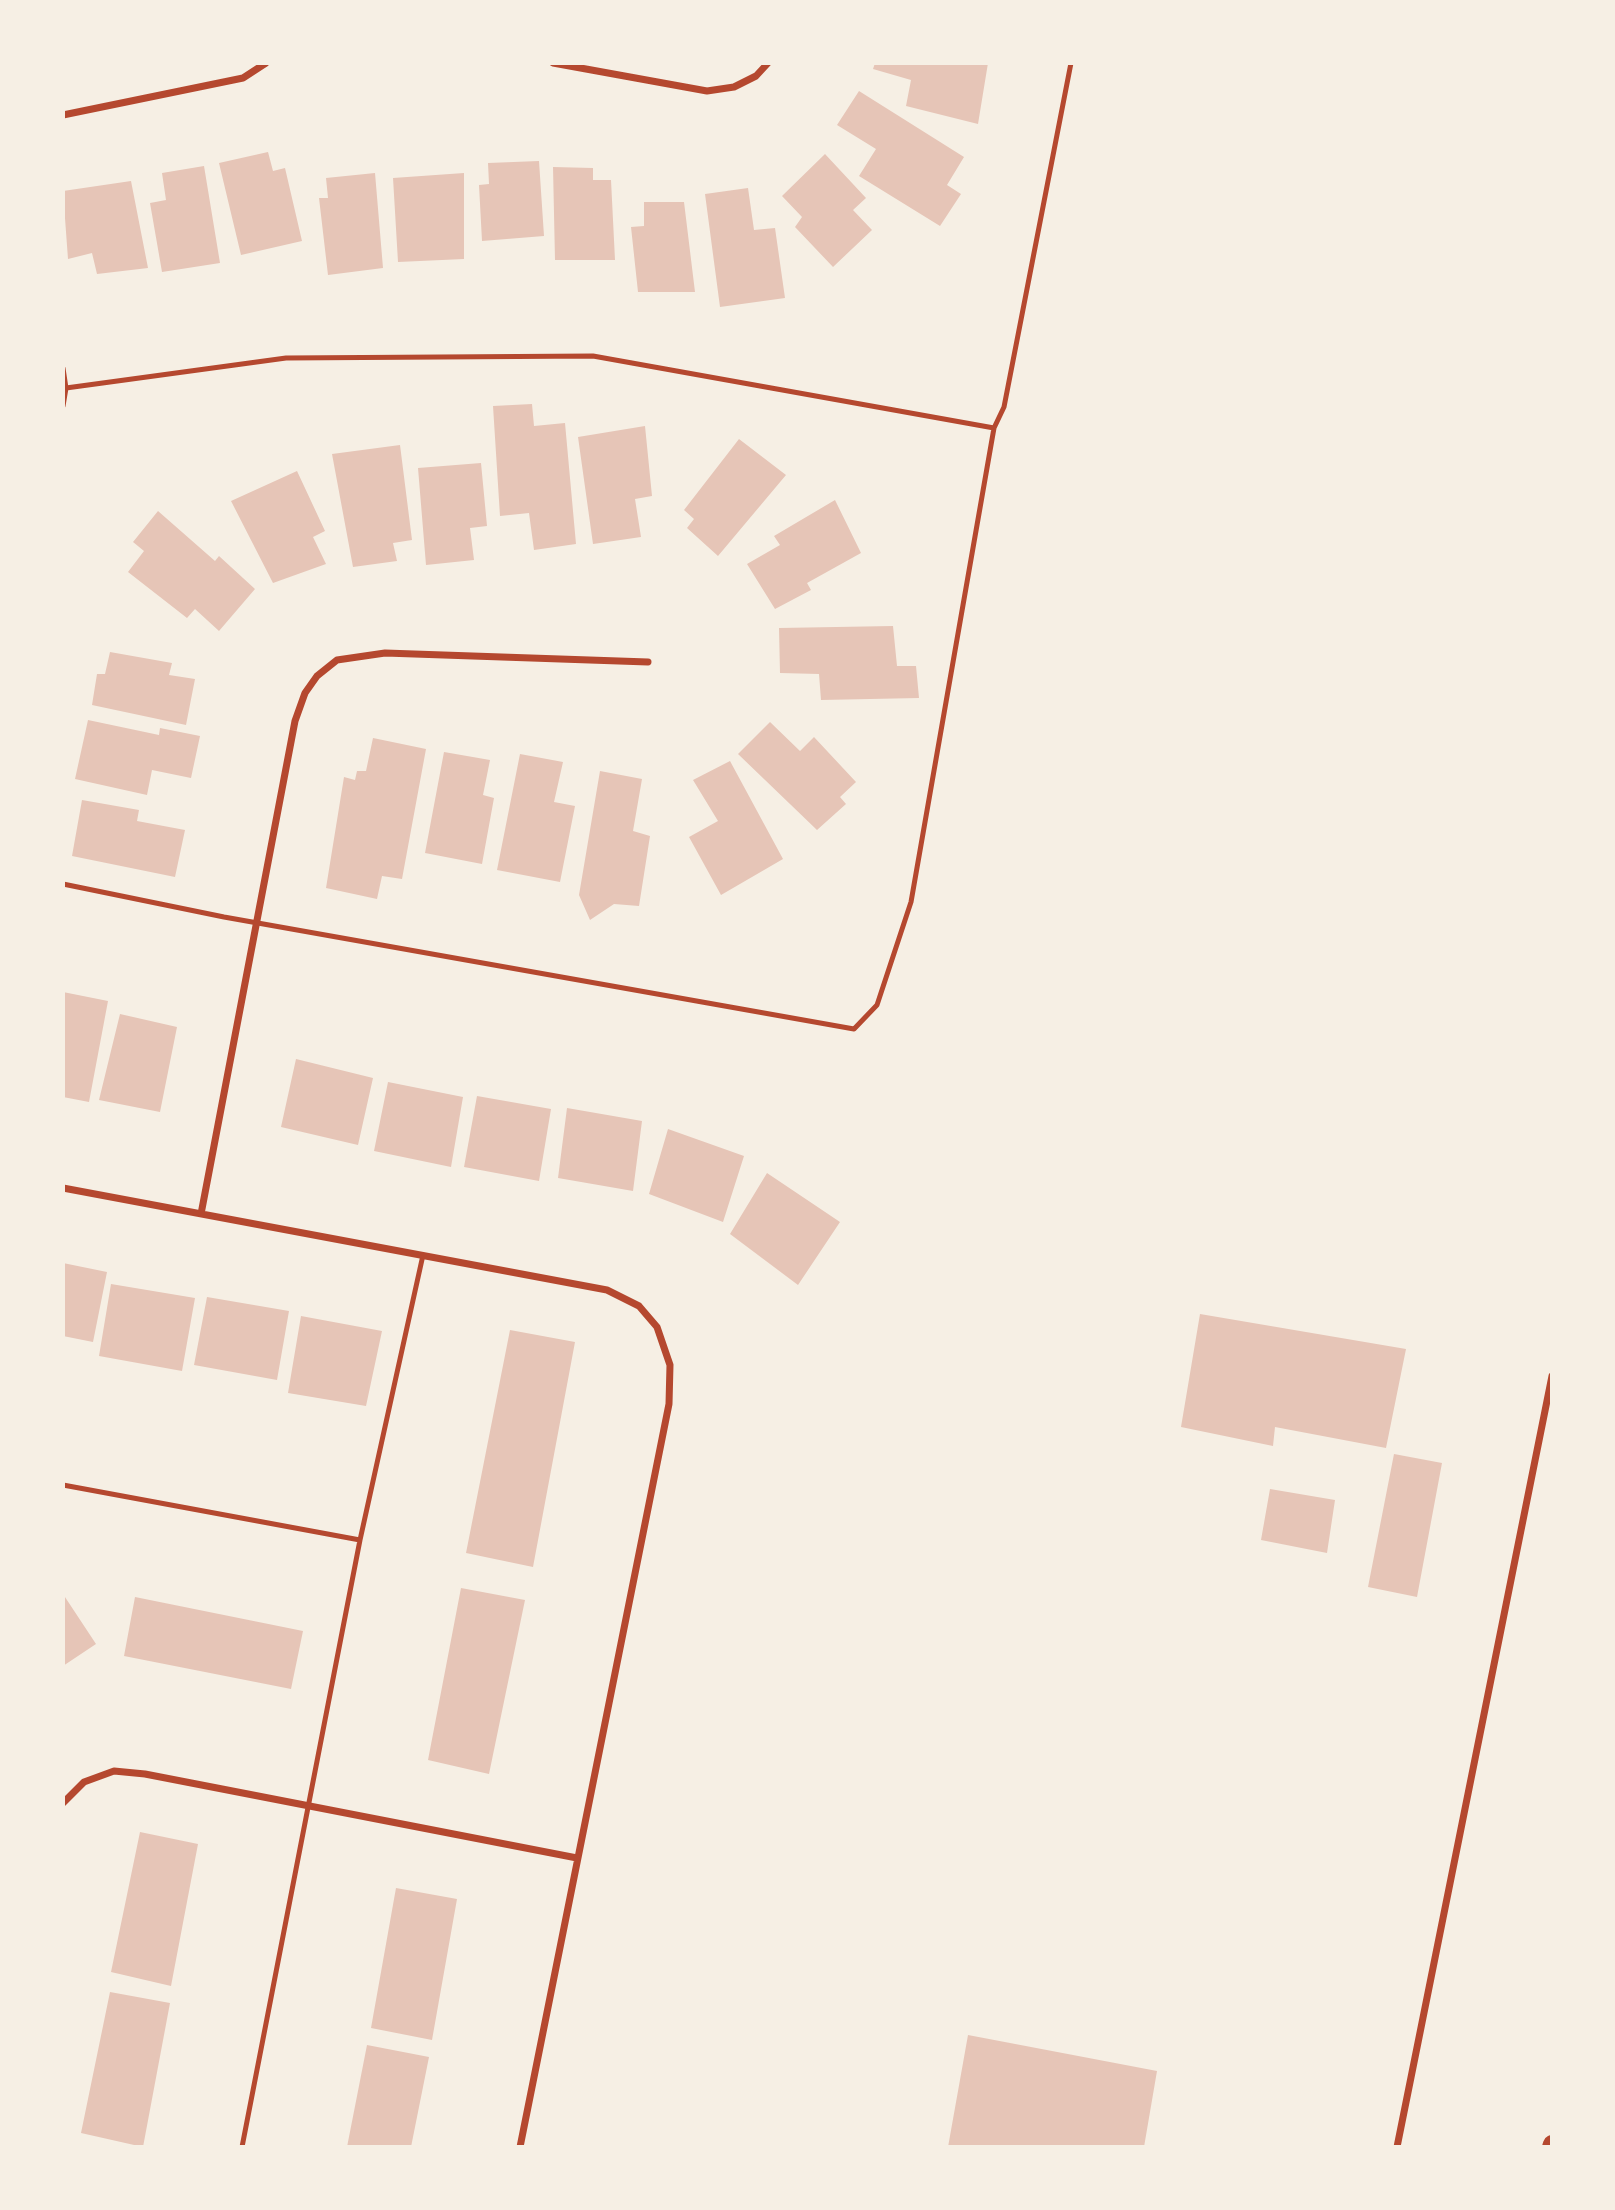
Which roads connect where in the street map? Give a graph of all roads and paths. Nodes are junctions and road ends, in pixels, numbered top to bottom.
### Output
1 (266, 63) edge
2 (553, 63) edge
3 (768, 63) edge
4 (1071, 63) edge
5 (63, 115) edge
6 (63, 368) edge
7 (66, 388) junction
8 (63, 406) edge
9 (993, 428) junction
10 (648, 662) dead end
11 (63, 884) edge
12 (258, 922) junction
13 (63, 1188) edge
14 (201, 1214) junction
15 (424, 1254) junction
16 (1552, 1377) edge
17 (63, 1485) edge
18 (360, 1540) junction
19 (63, 1803) edge
20 (310, 1805) junction
21 (577, 1858) junction
22 (242, 2147) edge
23 (520, 2147) edge
24 (1397, 2147) edge

1 - 5 street
2 - 3 street
4 - 9 lane
6 - 7 lane
7 - 8 lane
7 - 9 lane
9 - 12 lane
10 - 12 street
11 - 12 lane
12 - 14 street
13 - 14 street
14 - 15 street
15 - 18 lane
15 - 21 street
16 - 24 street
17 - 18 lane
18 - 20 lane
19 - 20 street
20 - 21 street
20 - 22 lane
21 - 23 street

